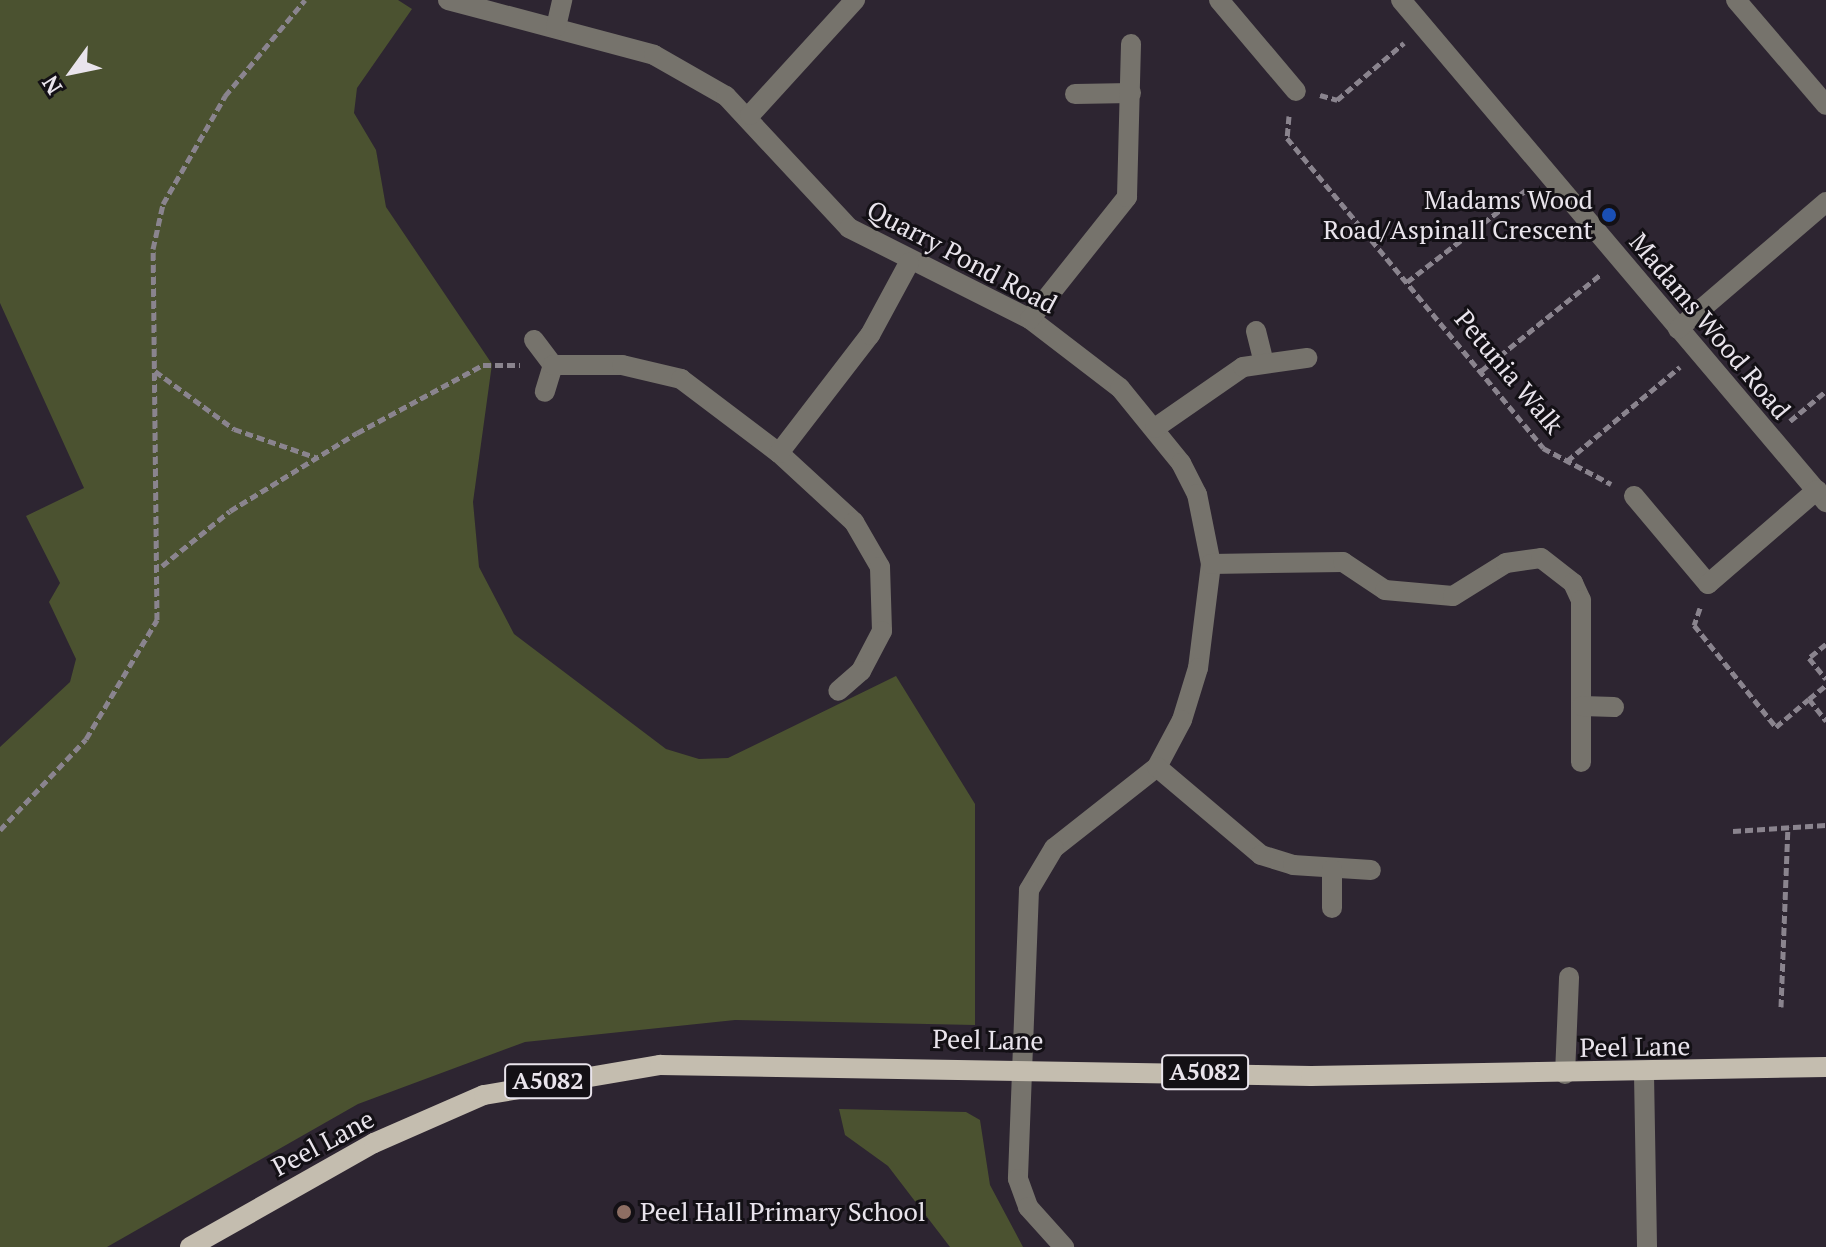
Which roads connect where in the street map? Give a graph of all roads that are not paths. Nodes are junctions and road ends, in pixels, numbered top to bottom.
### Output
1 (448, 0) edge
2 (562, 0) edge
3 (855, 0) edge
4 (1219, 0) edge
5 (1401, 0) edge
6 (1736, 0) edge
7 (556, 27) junction
8 (1131, 44) dead end
9 (1296, 91) road end
10 (1131, 93) junction
11 (1075, 94) dead end
12 (1826, 105) edge
13 (750, 115) junction
14 (1826, 202) edge
15 (909, 263) junction
16 (1030, 319) junction
17 (1678, 329) junction
18 (1256, 331) dead end
19 (534, 340) dead end
20 (1307, 358) dead end
21 (1263, 359) junction
22 (553, 365) junction
23 (545, 392) dead end
24 (1155, 428) junction
25 (779, 453) junction
26 (1634, 496) road end
27 (1821, 496) edge
28 (1211, 564) junction
29 (838, 691) dead end
30 (1582, 706) junction
31 (1614, 707) dead end
32 (1581, 762) dead end
33 (1157, 767) junction
34 (1332, 869) junction
35 (1371, 870) dead end
36 (1332, 908) dead end
37 (1569, 977) dead end
38 (1020, 1066) junction
39 (1826, 1067) edge
40 (1565, 1074) junction
41 (1644, 1074) junction
42 (190, 1247) edge
43 (1064, 1247) edge
44 (1647, 1247) edge

1 - 7 street, Quarry Pond Road
2 - 7 street
3 - 13 street
4 - 9 street
5 - 17 street, Madams Wood Road
6 - 12 street
7 - 13 street, Quarry Pond Road
8 - 10 street
10 - 11 street
10 - 16 street
13 - 15 street, Quarry Pond Road
14 - 17 street
15 - 16 street, Quarry Pond Road
15 - 25 street
16 - 24 street, Quarry Pond Road
17 - 27 street, Madams Wood Road
18 - 21 street
19 - 22 street
20 - 21 street
21 - 24 street
22 - 23 street
22 - 25 street
24 - 28 street, Quarry Pond Road
25 - 29 street
26 - 27 street
28 - 30 street
28 - 33 street, Quarry Pond Road
30 - 31 street
30 - 32 street
33 - 34 street
33 - 38 street, Quarry Pond Road
34 - 35 street
34 - 36 street
37 - 40 street
38 - 40 main road, Peel Lane / A5082
38 - 42 main road, Peel Lane / A5082
38 - 43 street, Quarry Pond Road
39 - 41 main road, Peel Lane / A5082
40 - 41 main road, Peel Lane / A5082
41 - 44 street

